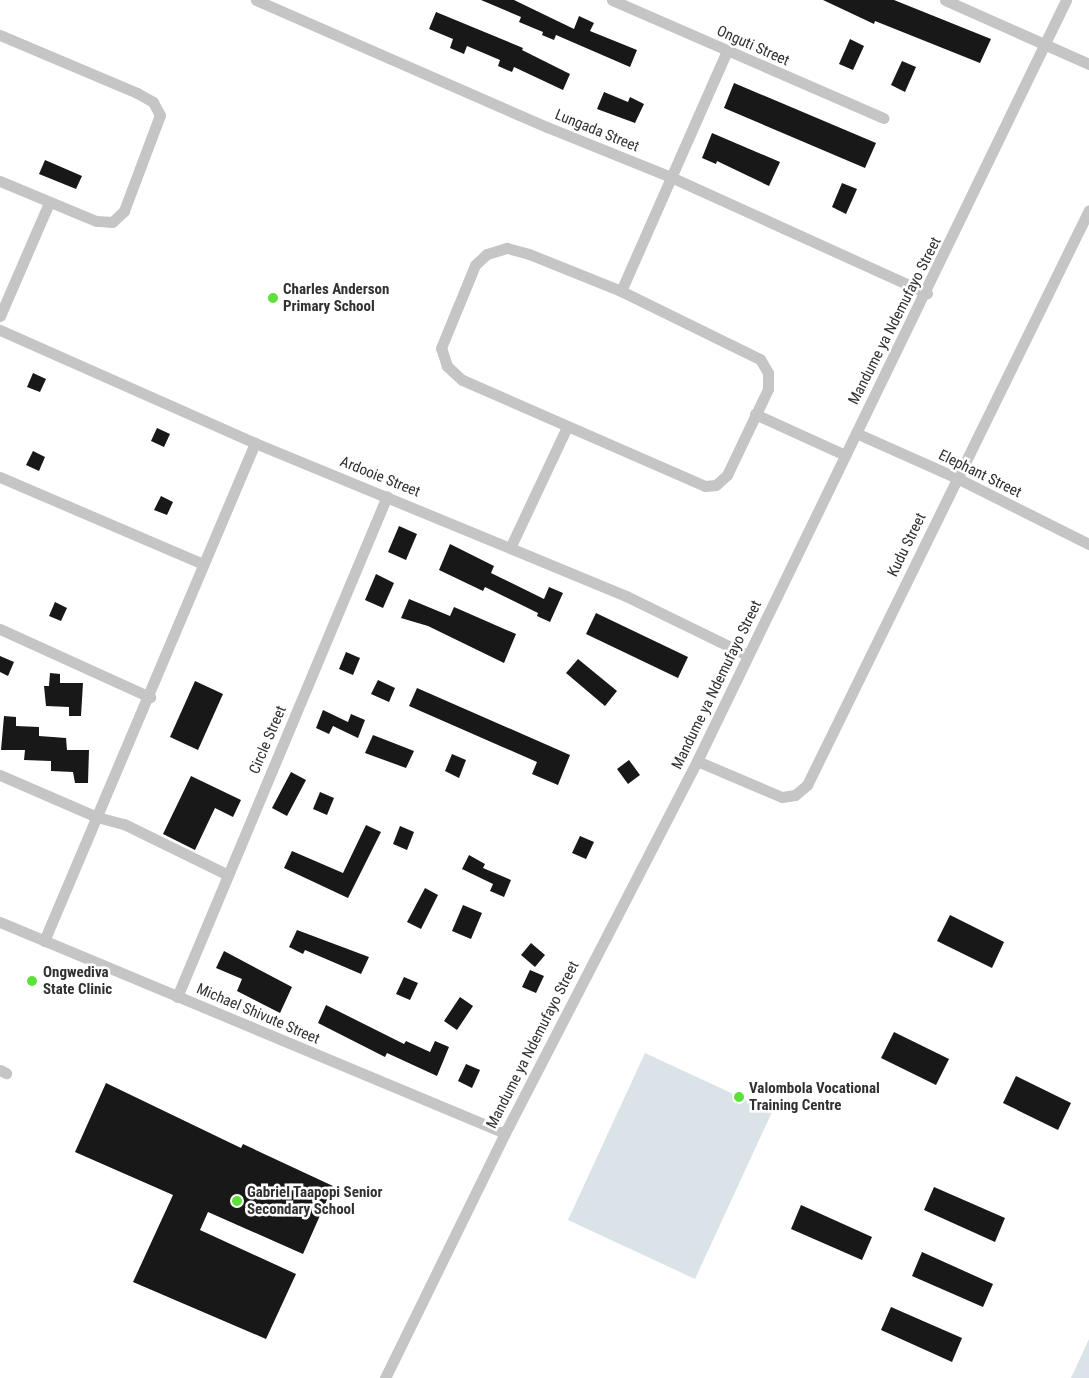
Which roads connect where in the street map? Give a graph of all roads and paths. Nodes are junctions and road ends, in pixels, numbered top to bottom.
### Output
1 (256, 0) edge
2 (612, 0) edge
3 (945, 0) edge
4 (1066, 0) edge
5 (0, 35) edge
6 (1046, 46) junction
7 (727, 51) junction
8 (1089, 64) edge
9 (883, 118) dead end
10 (673, 178) junction
11 (0, 181) edge
12 (49, 203) junction
13 (1089, 210) edge
14 (621, 291) junction
15 (927, 293) junction
16 (0, 316) edge
17 (0, 330) edge
18 (756, 414) junction
19 (567, 427) junction
20 (856, 434) junction
21 (256, 443) junction
22 (845, 454) junction
23 (0, 477) edge
24 (957, 478) junction
25 (387, 496) junction
26 (1089, 544) edge
27 (510, 548) junction
28 (203, 564) junction
29 (0, 628) edge
30 (747, 655) junction
31 (150, 698) junction
32 (698, 761) junction
33 (0, 775) edge
34 (97, 817) junction
35 (228, 875) junction
36 (0, 922) edge
37 (44, 941) junction
38 (177, 997) junction
39 (505, 1133) junction
40 (385, 1378) edge

1 - 10 street, Lungada Street
2 - 7 street, Onguti Street
3 - 6 street
4 - 6 street, Mandume ya Ndemufayo Street
5 - 12 street
6 - 8 street
6 - 15 street, Mandume ya Ndemufayo Street
7 - 9 street, Onguti Street
7 - 10 street
10 - 14 street
10 - 15 street, Lungada Street
11 - 12 street
12 - 16 street
13 - 24 street, Kudu Street
14 - 18 street
14 - 19 street
15 - 20 street, Mandume ya Ndemufayo Street
17 - 21 street, Ardooie Street
18 - 19 street
18 - 22 street
19 - 27 street
20 - 22 street, Mandume ya Ndemufayo Street
20 - 24 street, Elephant Street
21 - 25 street, Ardooie Street
21 - 28 street
22 - 30 street, Mandume ya Ndemufayo Street
23 - 28 street
24 - 26 street, Elephant Street
24 - 32 street, Kudu Street
25 - 27 street, Ardooie Street
25 - 35 street, Circle Street
27 - 30 street, Ardooie Street
28 - 31 street
29 - 31 street
30 - 32 street, Mandume ya Ndemufayo Street
31 - 34 street
32 - 39 street, Mandume ya Ndemufayo Street
33 - 34 street
34 - 35 street
34 - 37 street
35 - 38 street, Circle Street
36 - 37 street, Michael Shivute Street
37 - 38 street, Michael Shivute Street
38 - 39 street, Michael Shivute Street
39 - 40 street, Mandume ya Ndemufayo Street

